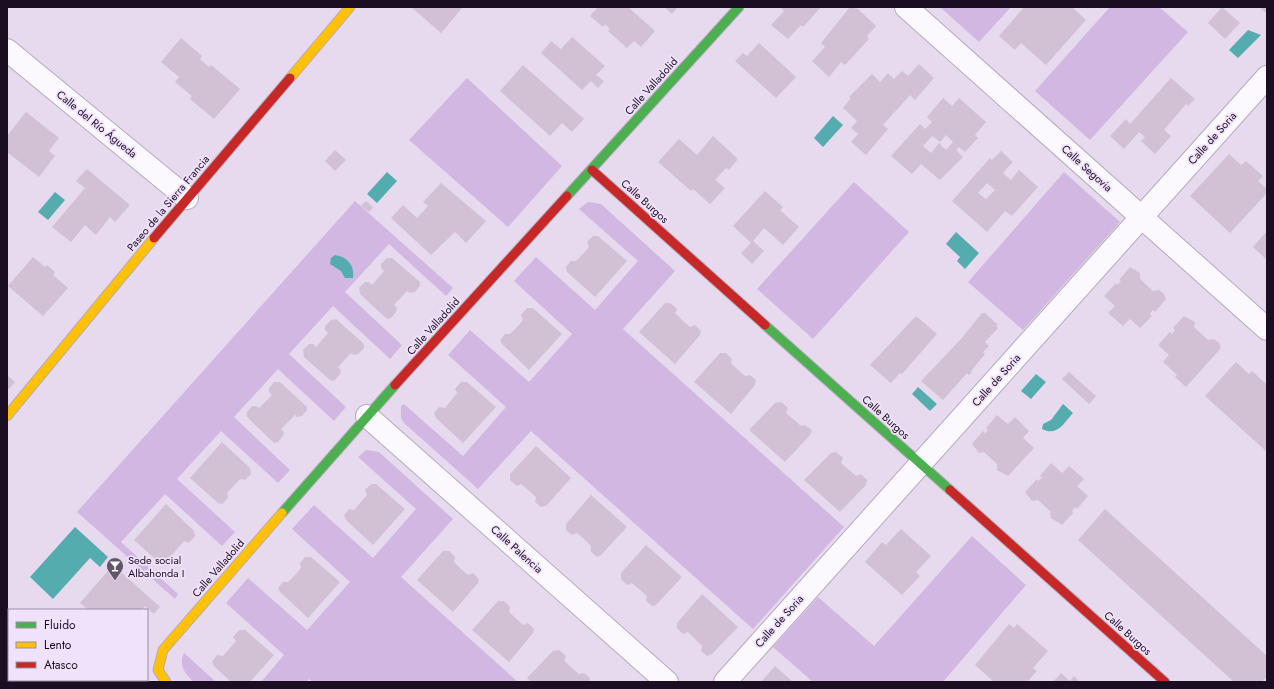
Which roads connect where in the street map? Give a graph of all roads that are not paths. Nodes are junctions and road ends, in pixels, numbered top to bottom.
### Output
1 (350, 7) edge
2 (739, 7) edge
3 (906, 7) edge
4 (7, 50) edge
5 (1267, 77) edge
6 (592, 170) junction
7 (186, 198) junction
8 (1142, 217) junction
9 (1267, 329) edge
10 (7, 416) edge
11 (367, 416) junction
12 (920, 464) junction
13 (166, 682) edge
14 (667, 682) edge
15 (725, 682) edge
16 (1165, 682) edge

1 - 7 street, Paseo de la Sierra Francia
2 - 6 street, Calle Valladolid
3 - 8 street, Calle Segovia
4 - 7 street, Calle del Río Águeda
5 - 8 street, Calle de Soria
6 - 11 street, Calle Valladolid
6 - 12 street, Calle Burgos
7 - 10 street, Paseo de la Sierra Francia
8 - 9 street, Calle Segovia
8 - 12 street, Calle de Soria
11 - 13 street, Calle Valladolid
11 - 14 street, Calle Palencia
12 - 15 street, Calle de Soria
12 - 16 street, Calle Burgos

